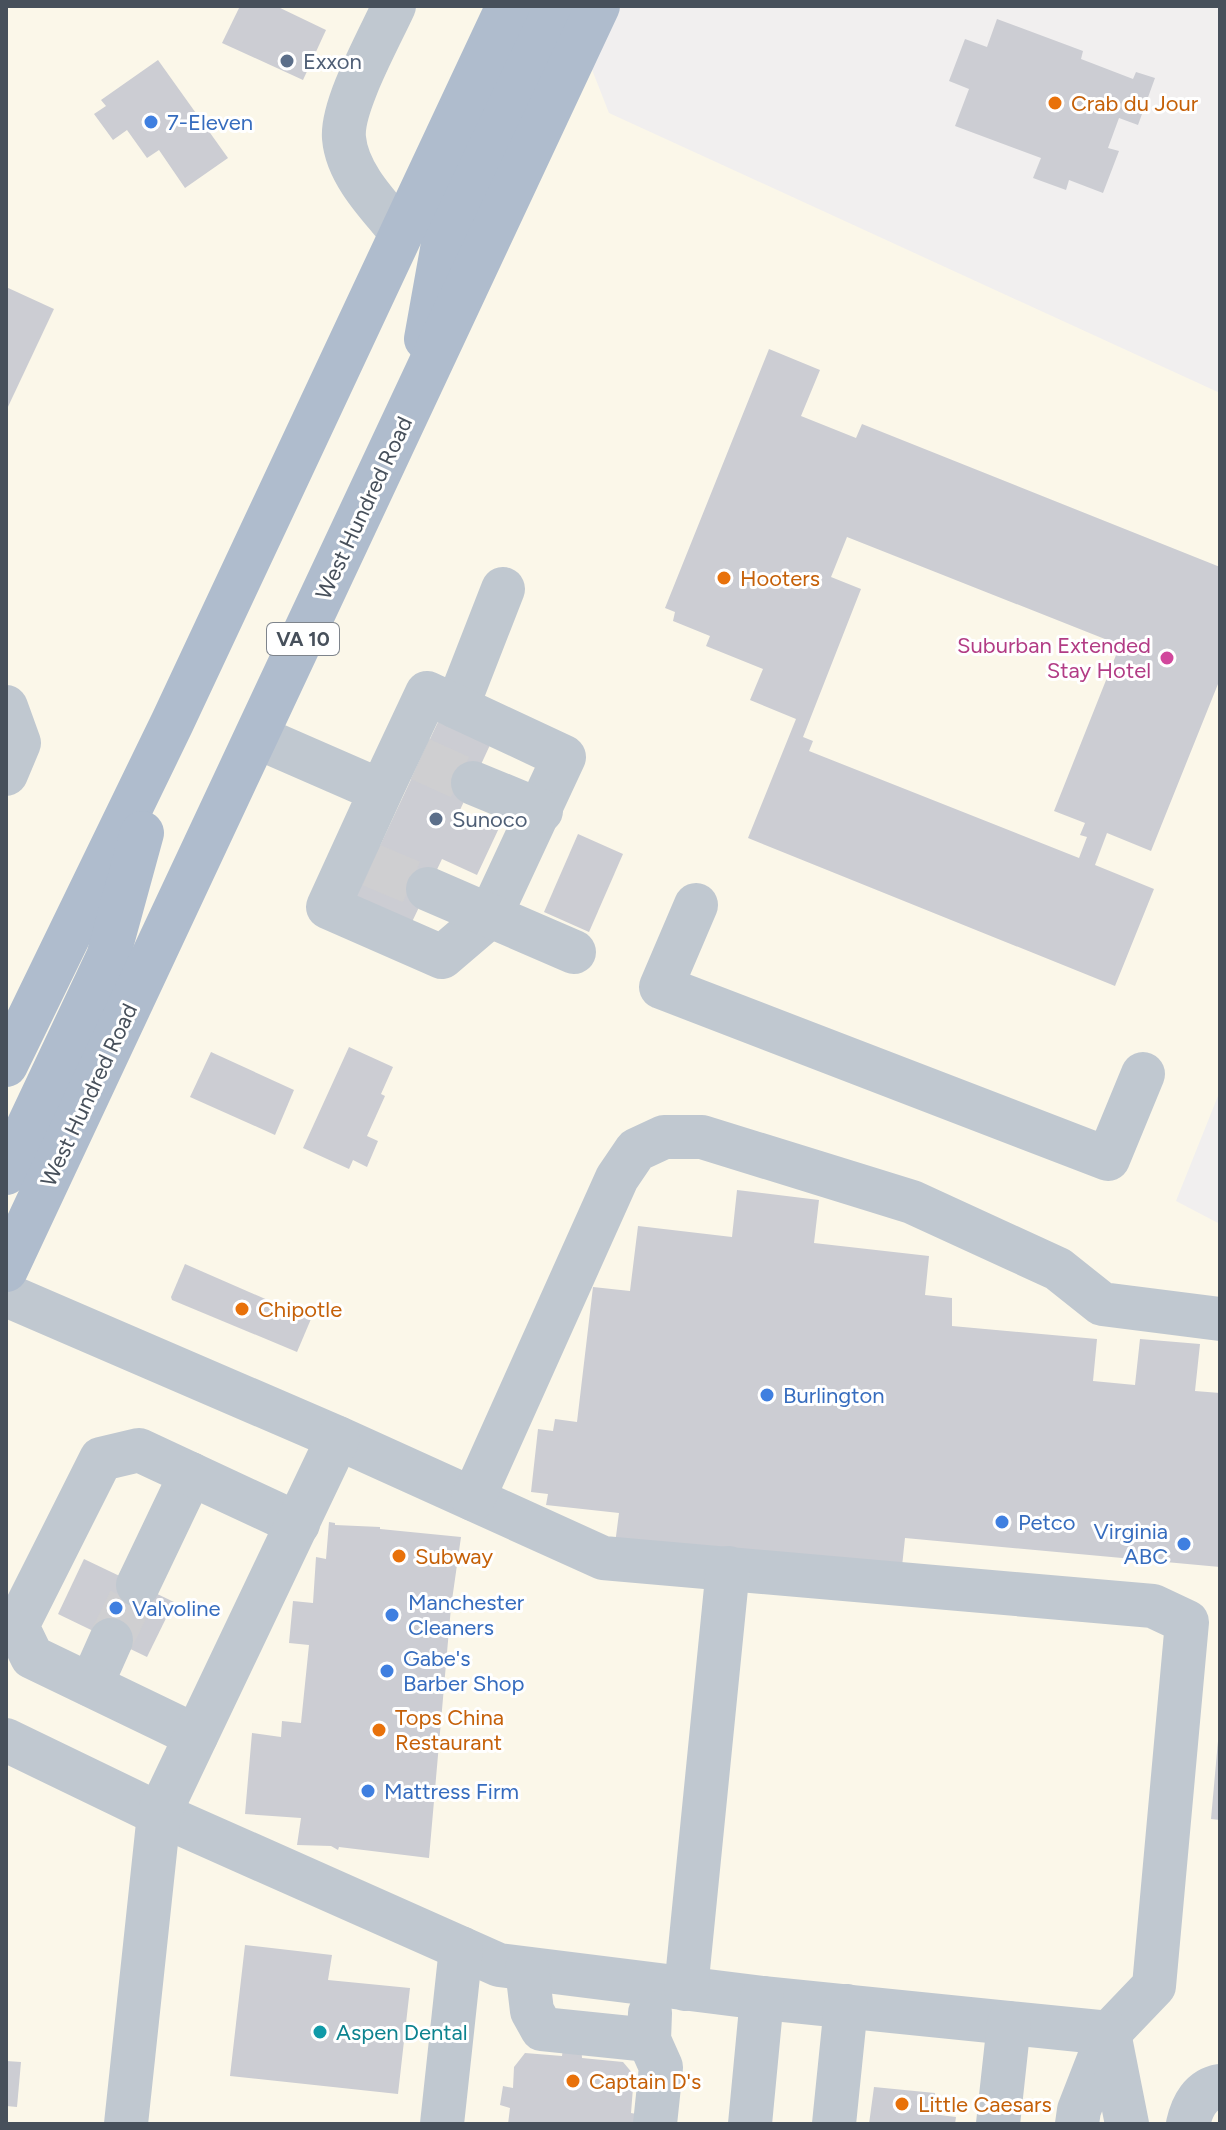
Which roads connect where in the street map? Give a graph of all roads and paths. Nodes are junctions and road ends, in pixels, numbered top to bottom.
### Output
1 (394, 6) edge
2 (508, 6) edge
3 (554, 6) edge
4 (598, 6) edge
5 (401, 232) junction
6 (416, 397) junction
7 (503, 589) dead end
8 (6, 707) edge
9 (457, 707) junction
10 (172, 723) junction
11 (257, 737) junction
12 (6, 774) edge
13 (473, 783) tunnel mouth
14 (381, 791) junction
15 (541, 811) junction
16 (428, 889) tunnel mouth
17 (696, 905) dead end
18 (490, 916) junction
19 (574, 952) dead end
20 (6, 1065) edge
21 (1143, 1074) dead end
22 (6, 1173) edge
23 (6, 1270) edge
24 (6, 1295) edge
25 (1220, 1319) edge
26 (338, 1438) junction
27 (191, 1474) junction
28 (473, 1499) junction
29 (298, 1524) junction
30 (728, 1568) junction
31 (138, 1585) tunnel mouth
32 (111, 1640) tunnel mouth
33 (91, 1685) junction
34 (196, 1736) junction
35 (6, 1740) edge
36 (159, 1814) junction
37 (461, 1948) junction
38 (527, 1969) junction
39 (669, 1986) junction
40 (762, 1998) junction
41 (846, 2006) junction
42 (1009, 2023) junction
43 (1109, 2033) junction
44 (649, 2040) junction
45 (1220, 2086) edge
46 (126, 2124) edge
47 (442, 2124) edge
48 (655, 2124) edge
49 (750, 2124) edge
50 (834, 2124) edge
51 (998, 2124) edge
52 (1077, 2124) edge
53 (1127, 2124) edge
54 (1188, 2124) edge

1 - 5 lane
2 - 5 main road
3 - 6 main road
4 - 6 main road, West Hundred Road / VA 10
5 - 10 main road
6 - 11 main road, West Hundred Road / VA 10
7 - 9 lane
8 - 12 lane
9 - 14 lane
9 - 15 lane
10 - 20 main road
10 - 22 main road
11 - 14 lane
11 - 23 main road, West Hundred Road / VA 10
13 - 15 lane
14 - 18 lane
15 - 18 lane
16 - 18 lane
17 - 21 lane
18 - 19 lane
24 - 26 lane
25 - 28 lane
26 - 28 lane
26 - 29 lane
27 - 29 lane
27 - 31 lane
27 - 33 lane
28 - 30 lane
29 - 34 lane
30 - 39 lane
30 - 43 lane
32 - 33 lane
33 - 34 lane
34 - 36 lane
35 - 36 lane
36 - 37 lane
36 - 46 lane
37 - 38 lane
37 - 47 lane
38 - 39 lane
38 - 44 lane
39 - 40 lane
39 - 44 lane
40 - 41 lane
40 - 49 lane
41 - 42 lane
41 - 50 lane
42 - 43 lane
42 - 51 lane
43 - 52 lane
43 - 53 lane
44 - 48 lane
45 - 54 lane

